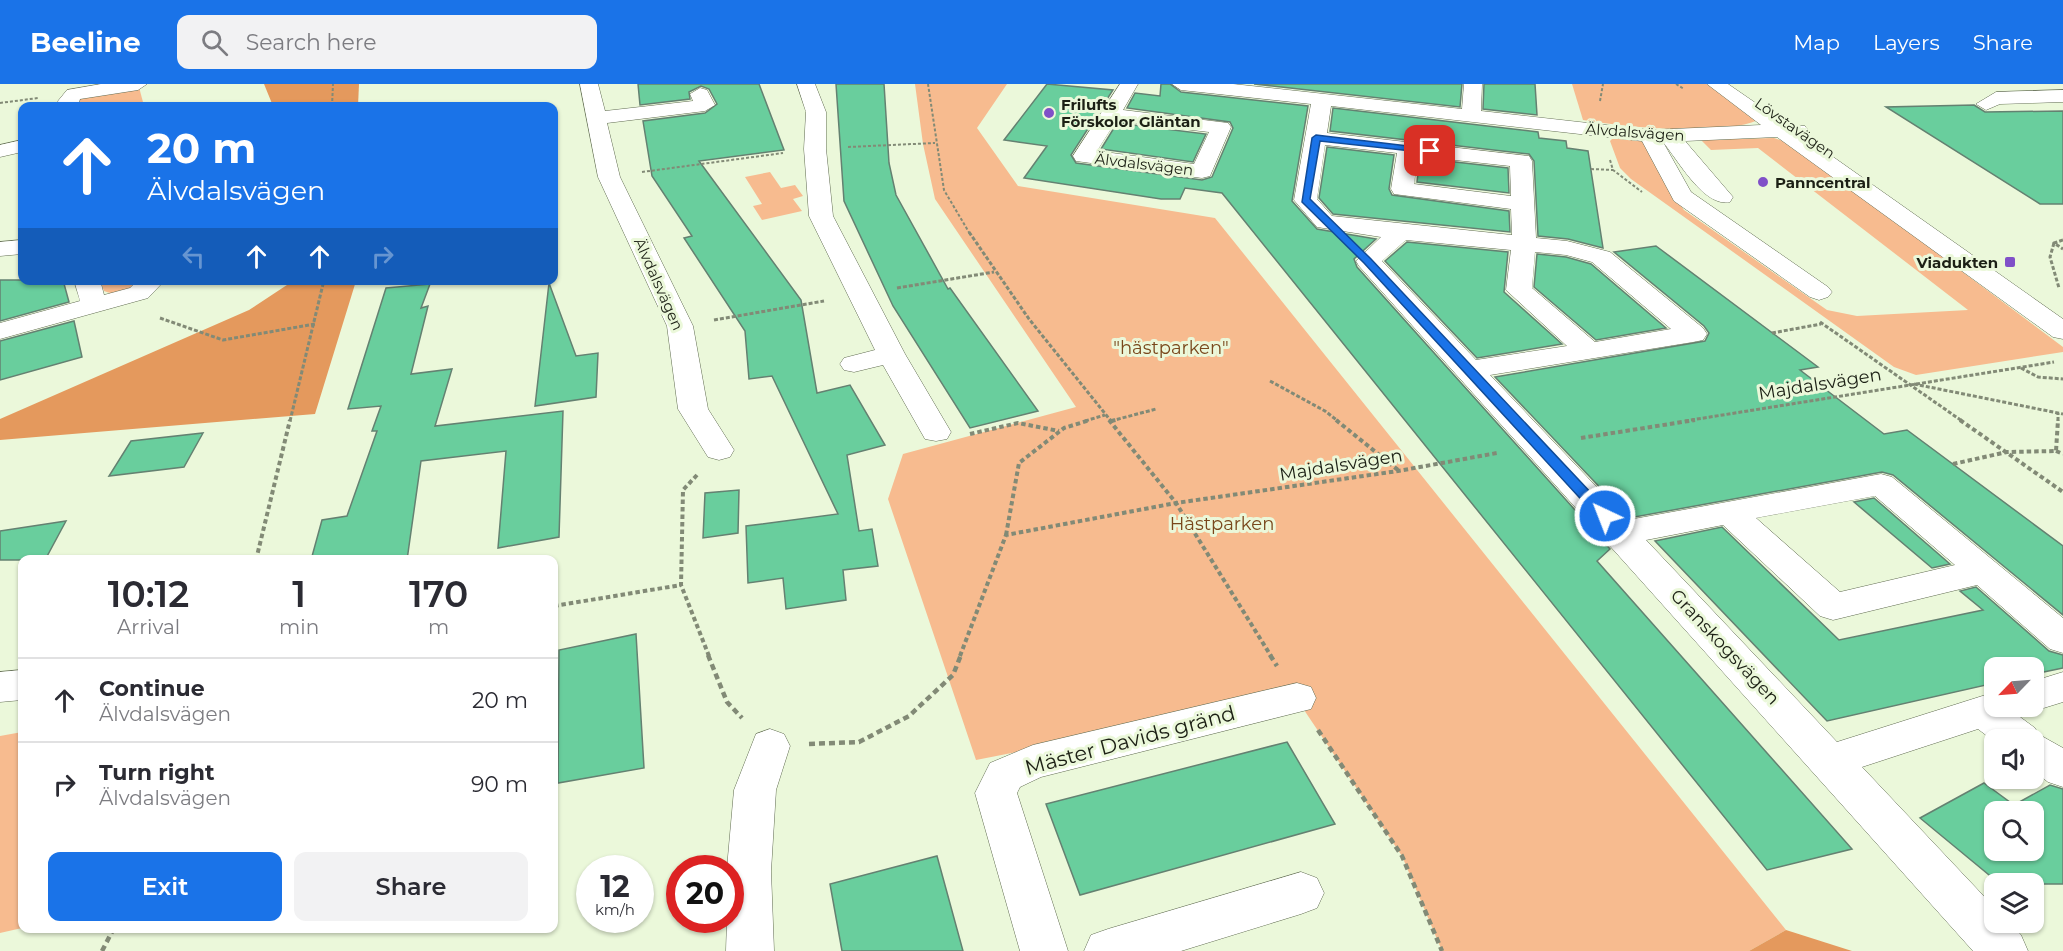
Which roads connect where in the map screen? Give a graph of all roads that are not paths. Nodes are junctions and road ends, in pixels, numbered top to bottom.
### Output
1 (589, 84) edge
2 (806, 84) edge
3 (1129, 84) edge
4 (1181, 84) edge
5 (1473, 84) edge
6 (1716, 84) edge
7 (1733, 84) edge
8 (144, 89) edge
9 (1271, 89) edge
10 (700, 94) dead end
11 (2063, 96) edge
12 (1322, 100) junction
13 (68, 102) edge
14 (1986, 104) dead end
15 (1110, 114) junction
16 (1472, 116) junction
17 (596, 118) junction
18 (1791, 131) junction
19 (1660, 136) junction
20 (1316, 138) junction
21 (18, 147) edge
22 (1408, 148) junction
23 (0, 151) edge
24 (1722, 197) dead end
25 (1522, 204) junction
26 (1325, 222) junction
27 (1400, 232) junction
28 (1524, 243) junction
29 (18, 247) edge
30 (0, 249) edge
31 (1368, 261) junction
32 (88, 285) edge
33 (146, 287) edge
34 (1819, 292) dead end
35 (2062, 306) edge
36 (94, 307) junction
37 (2063, 331) edge
38 (0, 332) edge
39 (1589, 351) junction
40 (891, 354) junction
41 (854, 364) dead end
42 (1469, 370) junction
43 (935, 431) road end
44 (719, 450) road end
45 (1729, 512) junction
46 (1620, 533) junction
47 (1983, 571) junction
48 (2063, 639) edge
49 (18, 686) edge
50 (0, 687) edge
51 (2063, 687) edge
52 (2044, 693) edge
53 (1297, 698) road end
54 (1984, 712) edge
55 (2000, 717) edge
56 (2011, 729) edge
57 (770, 746) road end
58 (2044, 756) edge
59 (1830, 761) junction
60 (2063, 770) edge
61 (1301, 892) dead end
62 (750, 951) edge
63 (1044, 951) edge
64 (1108, 951) edge
65 (2004, 951) edge

1 - 17 street, Älvdalsvägen
2 - 40 street
3 - 15 street, Älvdalsvägen
4 - 9 street, Älvdalsvägen
5 - 16 street
6 - 18 street, Lövstavägen
7 - 18 street, Lövstavägen
8 - 13 street
9 - 12 street, Älvdalsvägen
10 - 17 street
11 - 14 street
12 - 16 street, Älvdalsvägen
12 - 20 street
15 - 15 street, Älvdalsvägen
16 - 19 street, Älvdalsvägen
17 - 44 street, Älvdalsvägen
18 - 19 street, Älvdalsvägen
18 - 35 street, Lövstavägen
18 - 37 street, Lövstavägen
19 - 24 street
19 - 34 street
20 - 22 street
20 - 26 street
21 - 23 street
22 - 25 street
22 - 25 street
25 - 28 street
26 - 27 street
26 - 31 street
27 - 28 street
27 - 31 street
28 - 39 street
28 - 39 street
29 - 30 street
31 - 42 street
32 - 36 street
33 - 36 street
36 - 38 street
39 - 42 street
40 - 41 street
40 - 43 street
42 - 46 street, Granskogsvägen
45 - 46 street
45 - 47 street
45 - 47 street
46 - 59 street, Granskogsvägen
47 - 48 street
49 - 50 street
51 - 52 street
53 - 63 street, Mäster Davids gränd
54 - 59 street
55 - 56 street
57 - 62 street
58 - 60 street
59 - 65 street, Granskogsvägen
61 - 64 street

